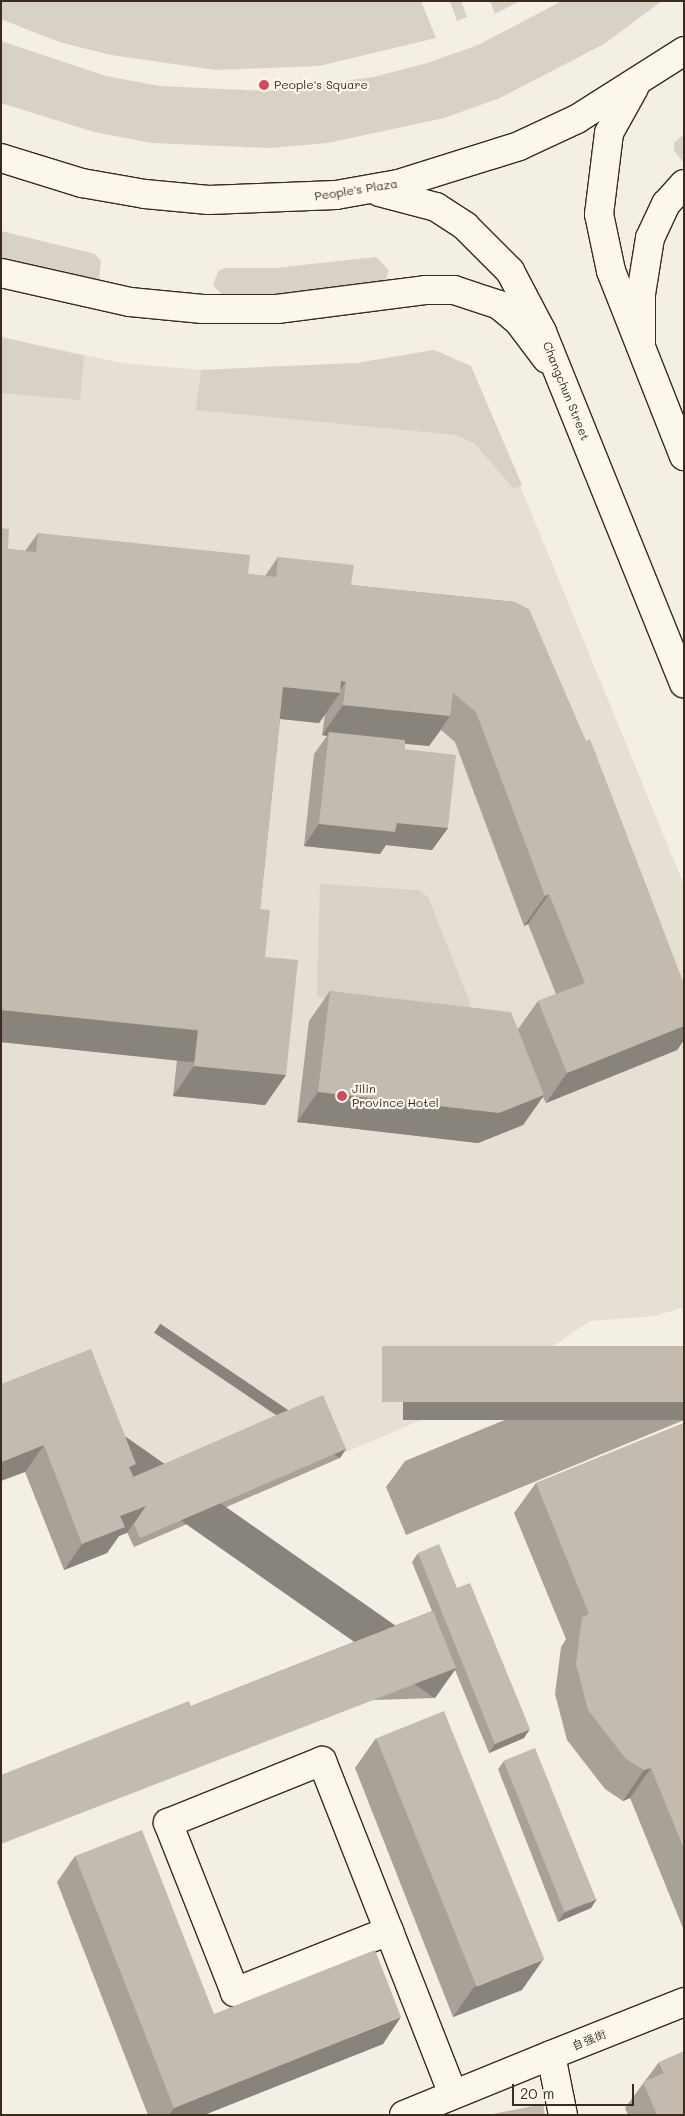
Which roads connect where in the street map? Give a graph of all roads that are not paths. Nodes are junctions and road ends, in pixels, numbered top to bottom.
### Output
1 (684, 51) edge
2 (639, 82) junction
3 (1, 158) edge
4 (684, 184) edge
5 (355, 191) junction
6 (1, 273) edge
7 (641, 350) junction
8 (559, 376) junction
9 (684, 456) edge
10 (684, 683) edge
11 (389, 1930) junction
12 (684, 2002) edge
13 (551, 2055) junction
14 (453, 2094) junction
15 (404, 2115) edge
16 (563, 2115) edge

1 - 2 main road, People's Plaza
2 - 5 main road, People's Plaza
2 - 7 main road
3 - 5 main road, People's Plaza
4 - 7 main road
5 - 8 main road, Changchun Street
6 - 8 main road
7 - 9 main road
8 - 10 main road, Changchun Street
11 - 11 main road
11 - 14 main road
12 - 13 main road, 自强街
13 - 14 main road, 自强街
13 - 16 main road
14 - 15 main road, 自强街

